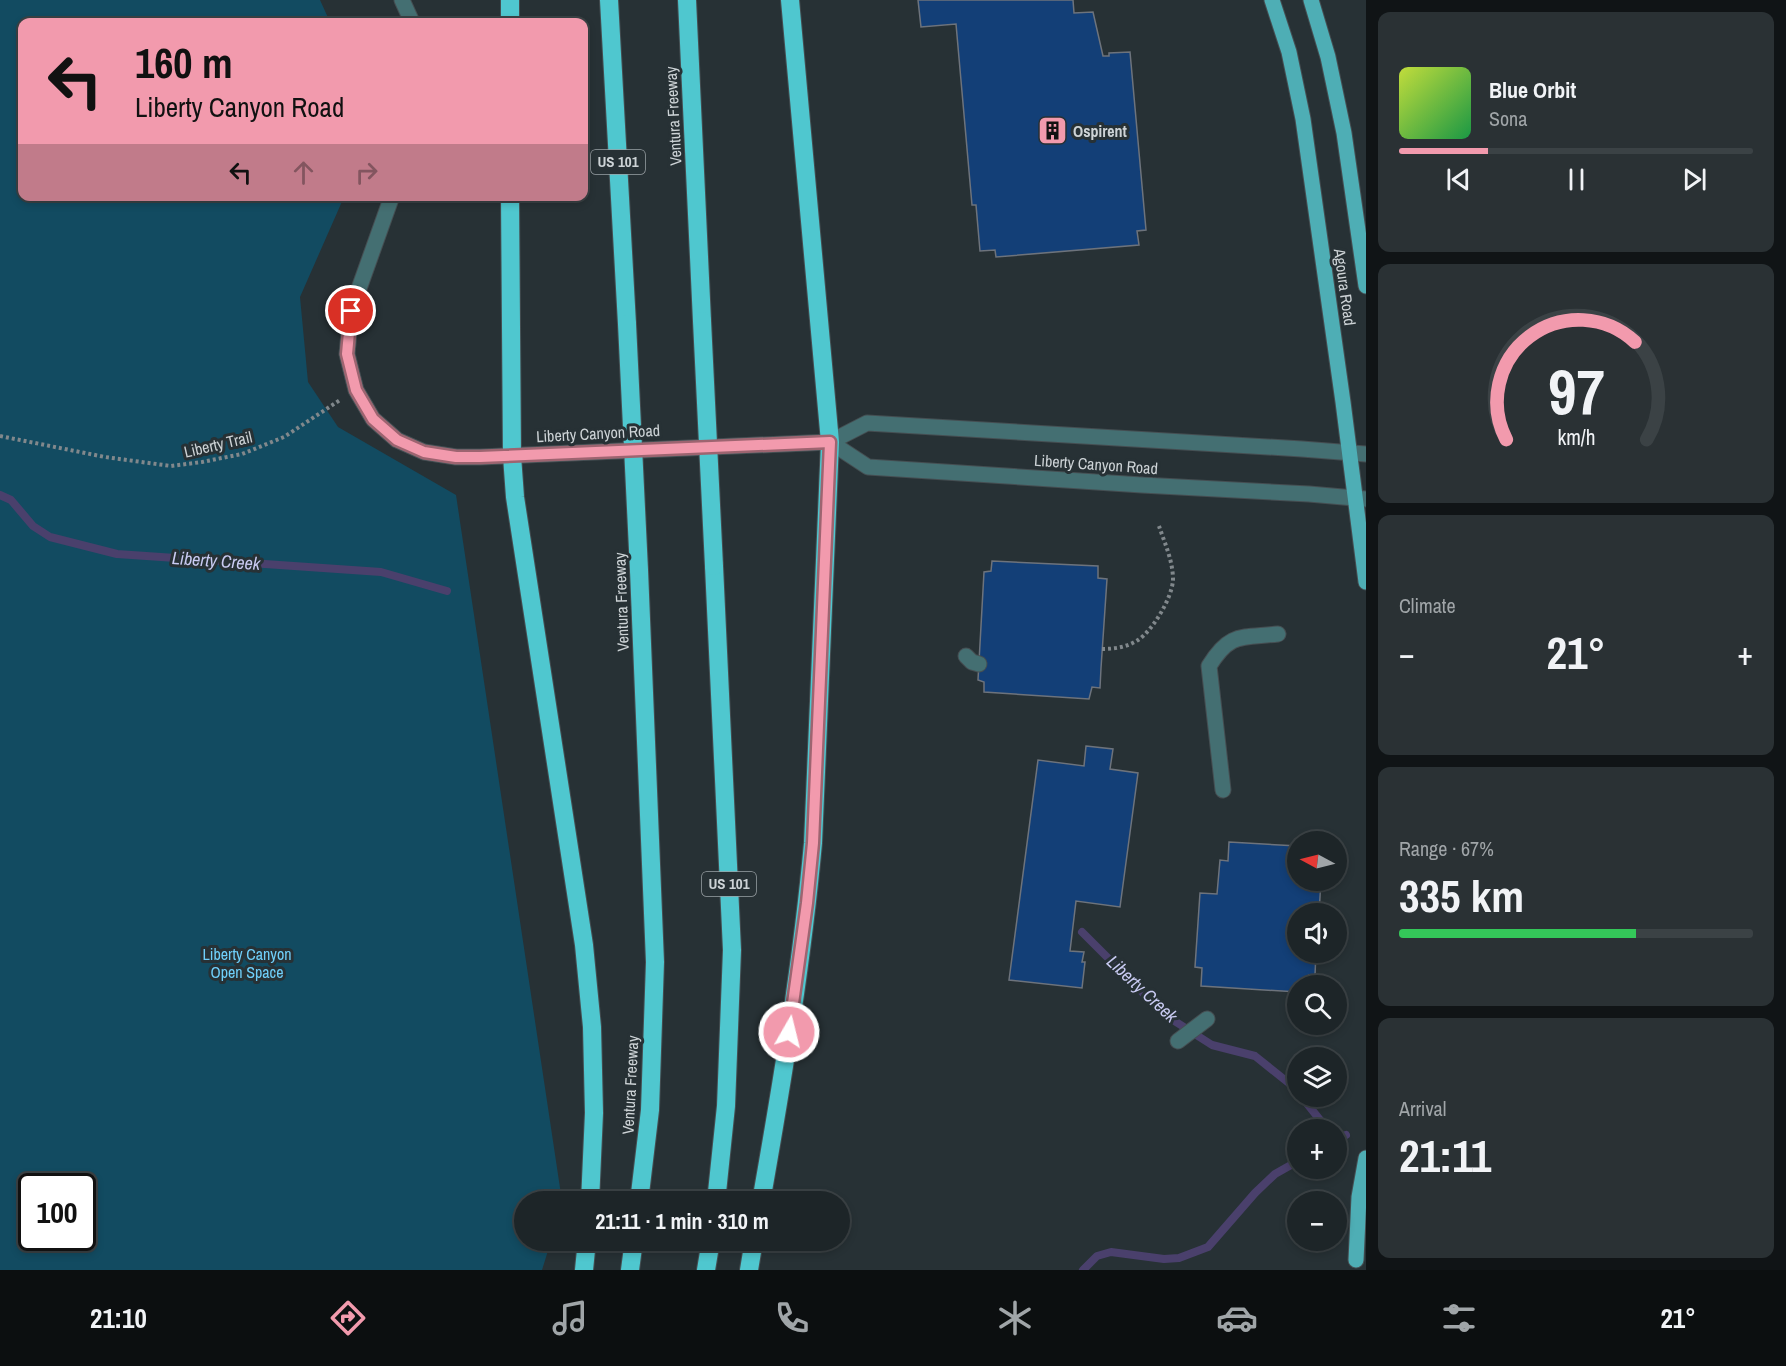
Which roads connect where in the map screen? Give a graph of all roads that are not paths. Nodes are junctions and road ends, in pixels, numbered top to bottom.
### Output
1 (402, 0) edge
2 (510, 0) edge
3 (609, 0) edge
4 (687, 0) edge
5 (790, 0) edge
6 (1272, 0) edge
7 (1311, 0) edge
8 (410, 18) edge
9 (510, 18) edge
10 (390, 201) edge
11 (510, 201) edge
12 (1366, 286) edge
13 (830, 442) junction
14 (1350, 453) junction
15 (1366, 454) edge
16 (512, 456) junction
17 (1361, 499) edge
18 (1366, 582) edge
19 (1278, 634) dead end
20 (1223, 790) dead end
21 (1206, 1020) dead end
22 (1178, 1041) dead end
23 (1366, 1158) edge
24 (590, 1191) edge
25 (640, 1191) edge
26 (717, 1191) edge
27 (763, 1191) edge
28 (1366, 1239) edge
29 (586, 1251) edge
30 (633, 1251) edge
31 (709, 1251) edge
32 (752, 1251) edge
33 (1355, 1265) edge
34 (584, 1270) edge
35 (630, 1270) edge
36 (706, 1270) edge
37 (748, 1270) edge

1 - 8 street
2 - 9 highway
3 - 25 highway, Ventura Freeway / US 101, bridge
4 - 26 highway, Ventura Freeway / US 101, bridge
5 - 13 highway
6 - 14 main road, Agoura Road
7 - 12 main road, Agoura Road
10 - 16 street, Liberty Canyon Road
11 - 16 highway
13 - 14 street, Liberty Canyon Road
13 - 16 street, Liberty Canyon Road
13 - 17 street, Liberty Canyon Road
13 - 27 highway
14 - 15 street, Liberty Canyon Road
14 - 17 main road, Agoura Road
16 - 24 highway
17 - 18 main road, Agoura Road
19 - 20 street
21 - 22 street
23 - 33 main road
28 - 33 main road
29 - 34 highway
30 - 35 highway
31 - 36 highway
32 - 37 highway

